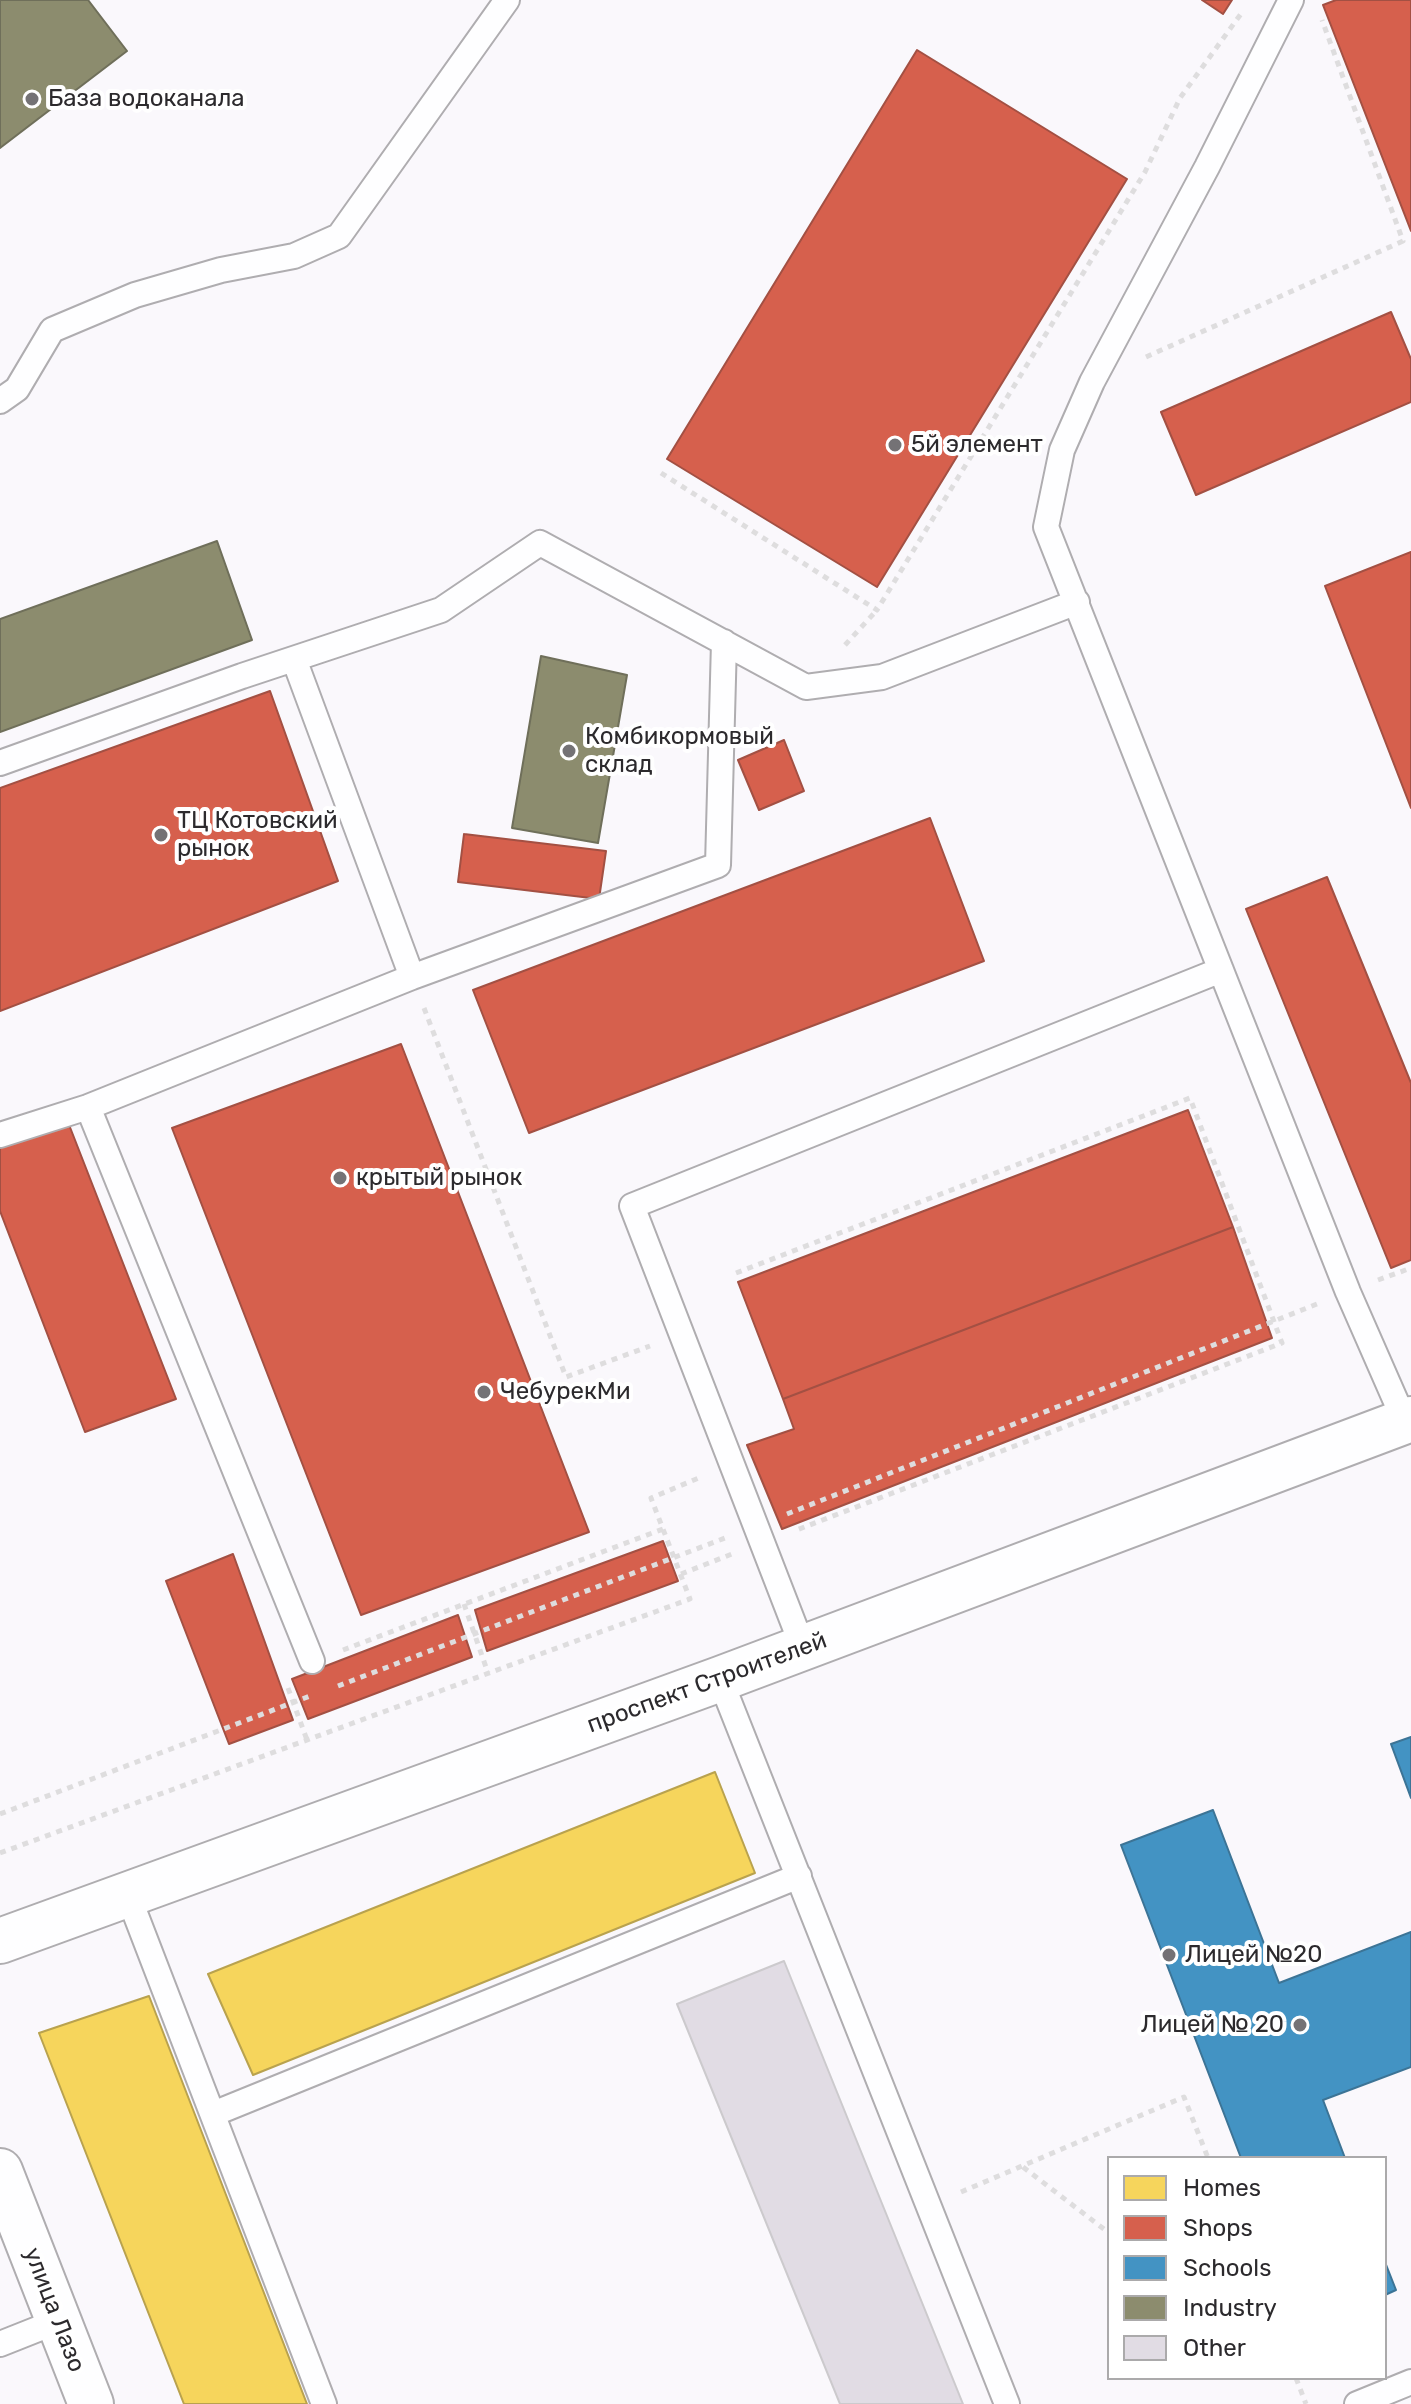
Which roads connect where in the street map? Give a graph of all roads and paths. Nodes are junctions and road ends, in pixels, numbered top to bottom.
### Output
1 (507, 0) edge
2 (1251, 0) edge
3 (1291, 0) edge
4 (1320, 14) dead end
5 (1092, 382) junction
6 (0, 401) edge
7 (661, 473) dead end
8 (1077, 602) junction
9 (724, 642) junction
10 (294, 659) junction
11 (0, 763) edge
12 (1221, 970) junction
13 (412, 977) junction
14 (88, 1107) junction
15 (0, 1135) edge
16 (1411, 1268) edge
17 (736, 1273) dead end
18 (1348, 1292) junction
19 (1274, 1321) junction
20 (681, 1334) junction
21 (1408, 1420) edge
22 (732, 1464) junction
23 (663, 1529) junction
24 (759, 1535) junction
25 (674, 1557) junction
26 (681, 1574) junction
27 (464, 1604) junction
28 (474, 1634) junction
29 (803, 1648) junction
30 (312, 1661) joint
31 (488, 1673) junction
32 (720, 1679) junction
33 (335, 1687) dead end
34 (322, 1692) dead end
35 (0, 1814) edge
36 (0, 1853) edge
37 (799, 1876) junction
38 (128, 1895) junction
39 (0, 1941) edge
40 (213, 2114) junction
41 (1207, 2156) edge
42 (1022, 2167) junction
43 (0, 2171) edge
44 (953, 2196) dead end
45 (1107, 2231) edge
46 (58, 2321) junction
47 (0, 2344) edge
48 (1297, 2380) edge
49 (1411, 2382) edge
50 (91, 2404) edge
51 (324, 2404) edge
52 (1007, 2404) edge
53 (1306, 2404) edge
54 (1357, 2404) edge

1 - 6 lane
2 - 7 path
3 - 5 lane
4 - 5 path
5 - 8 lane
8 - 9 lane
8 - 12 lane
9 - 10 lane
9 - 13 lane
10 - 11 lane
10 - 13 lane
12 - 18 lane
12 - 20 lane
13 - 14 lane
13 - 20 path
14 - 15 lane
14 - 30 lane
16 - 18 path
17 - 19 path
18 - 19 path
18 - 21 lane
19 - 24 path
19 - 24 path
20 - 22 lane
21 - 29 main road, проспект Строителей
22 - 23 path
22 - 24 lane
23 - 25 path
23 - 27 path
24 - 25 path
24 - 26 path
24 - 29 lane
25 - 26 path
25 - 28 path
26 - 31 path
27 - 28 path
27 - 30 path
28 - 31 path
28 - 33 path
29 - 32 main road, проспект Строителей
31 - 36 path
32 - 37 lane
32 - 38 main road, проспект Строителей
34 - 35 path
37 - 40 lane
37 - 52 lane
38 - 39 main road, проспект Строителей
38 - 40 lane
40 - 51 lane
41 - 42 path
42 - 44 path
42 - 45 path
43 - 46 main road, улица Лазо
46 - 47 lane
46 - 50 main road, улица Лазо
48 - 53 path
49 - 54 lane

